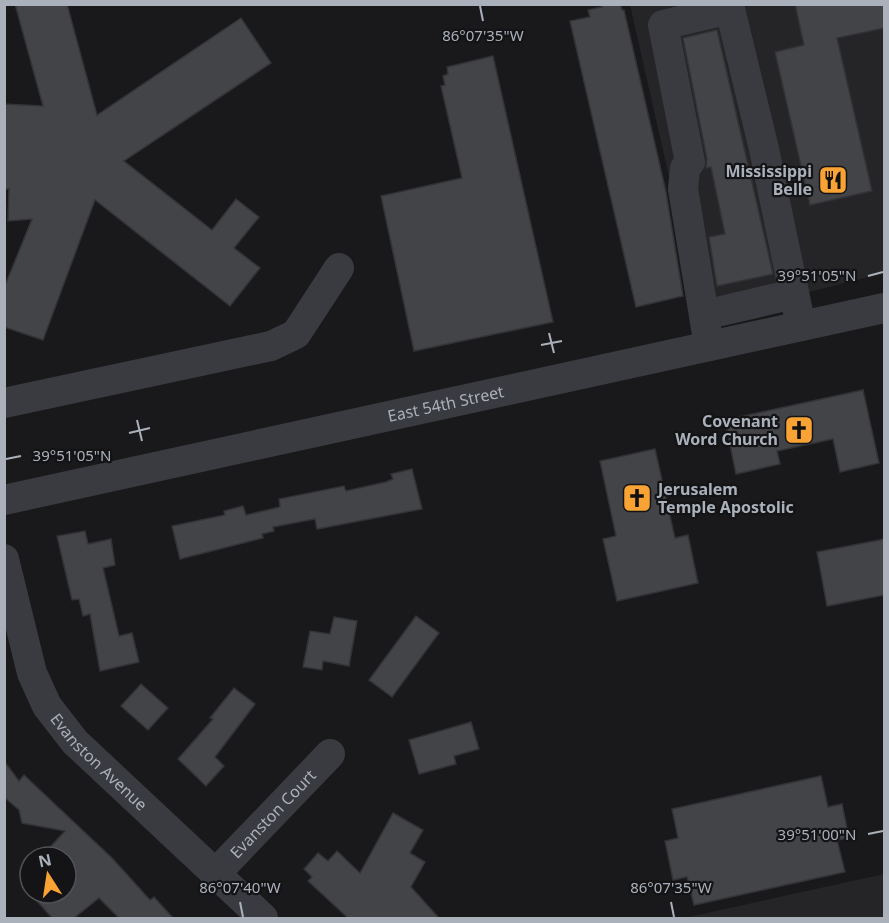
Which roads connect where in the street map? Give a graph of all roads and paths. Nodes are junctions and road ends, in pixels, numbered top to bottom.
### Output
1 (339, 268) dead end
2 (794, 294) junction
3 (885, 308) edge
4 (704, 315) junction
5 (801, 326) junction
6 (709, 346) junction
7 (4, 403) edge
8 (4, 501) edge
9 (4, 559) edge
10 (330, 754) dead end
11 (216, 873) junction
12 (263, 918) edge

1 - 7 street
2 - 4 street
2 - 4 street
2 - 5 street
3 - 5 street, East 54th Street
4 - 6 street
5 - 6 street, East 54th Street
6 - 8 street, East 54th Street
9 - 11 street, Evanston Avenue
10 - 11 street, Evanston Court
11 - 12 street, Evanston Avenue

